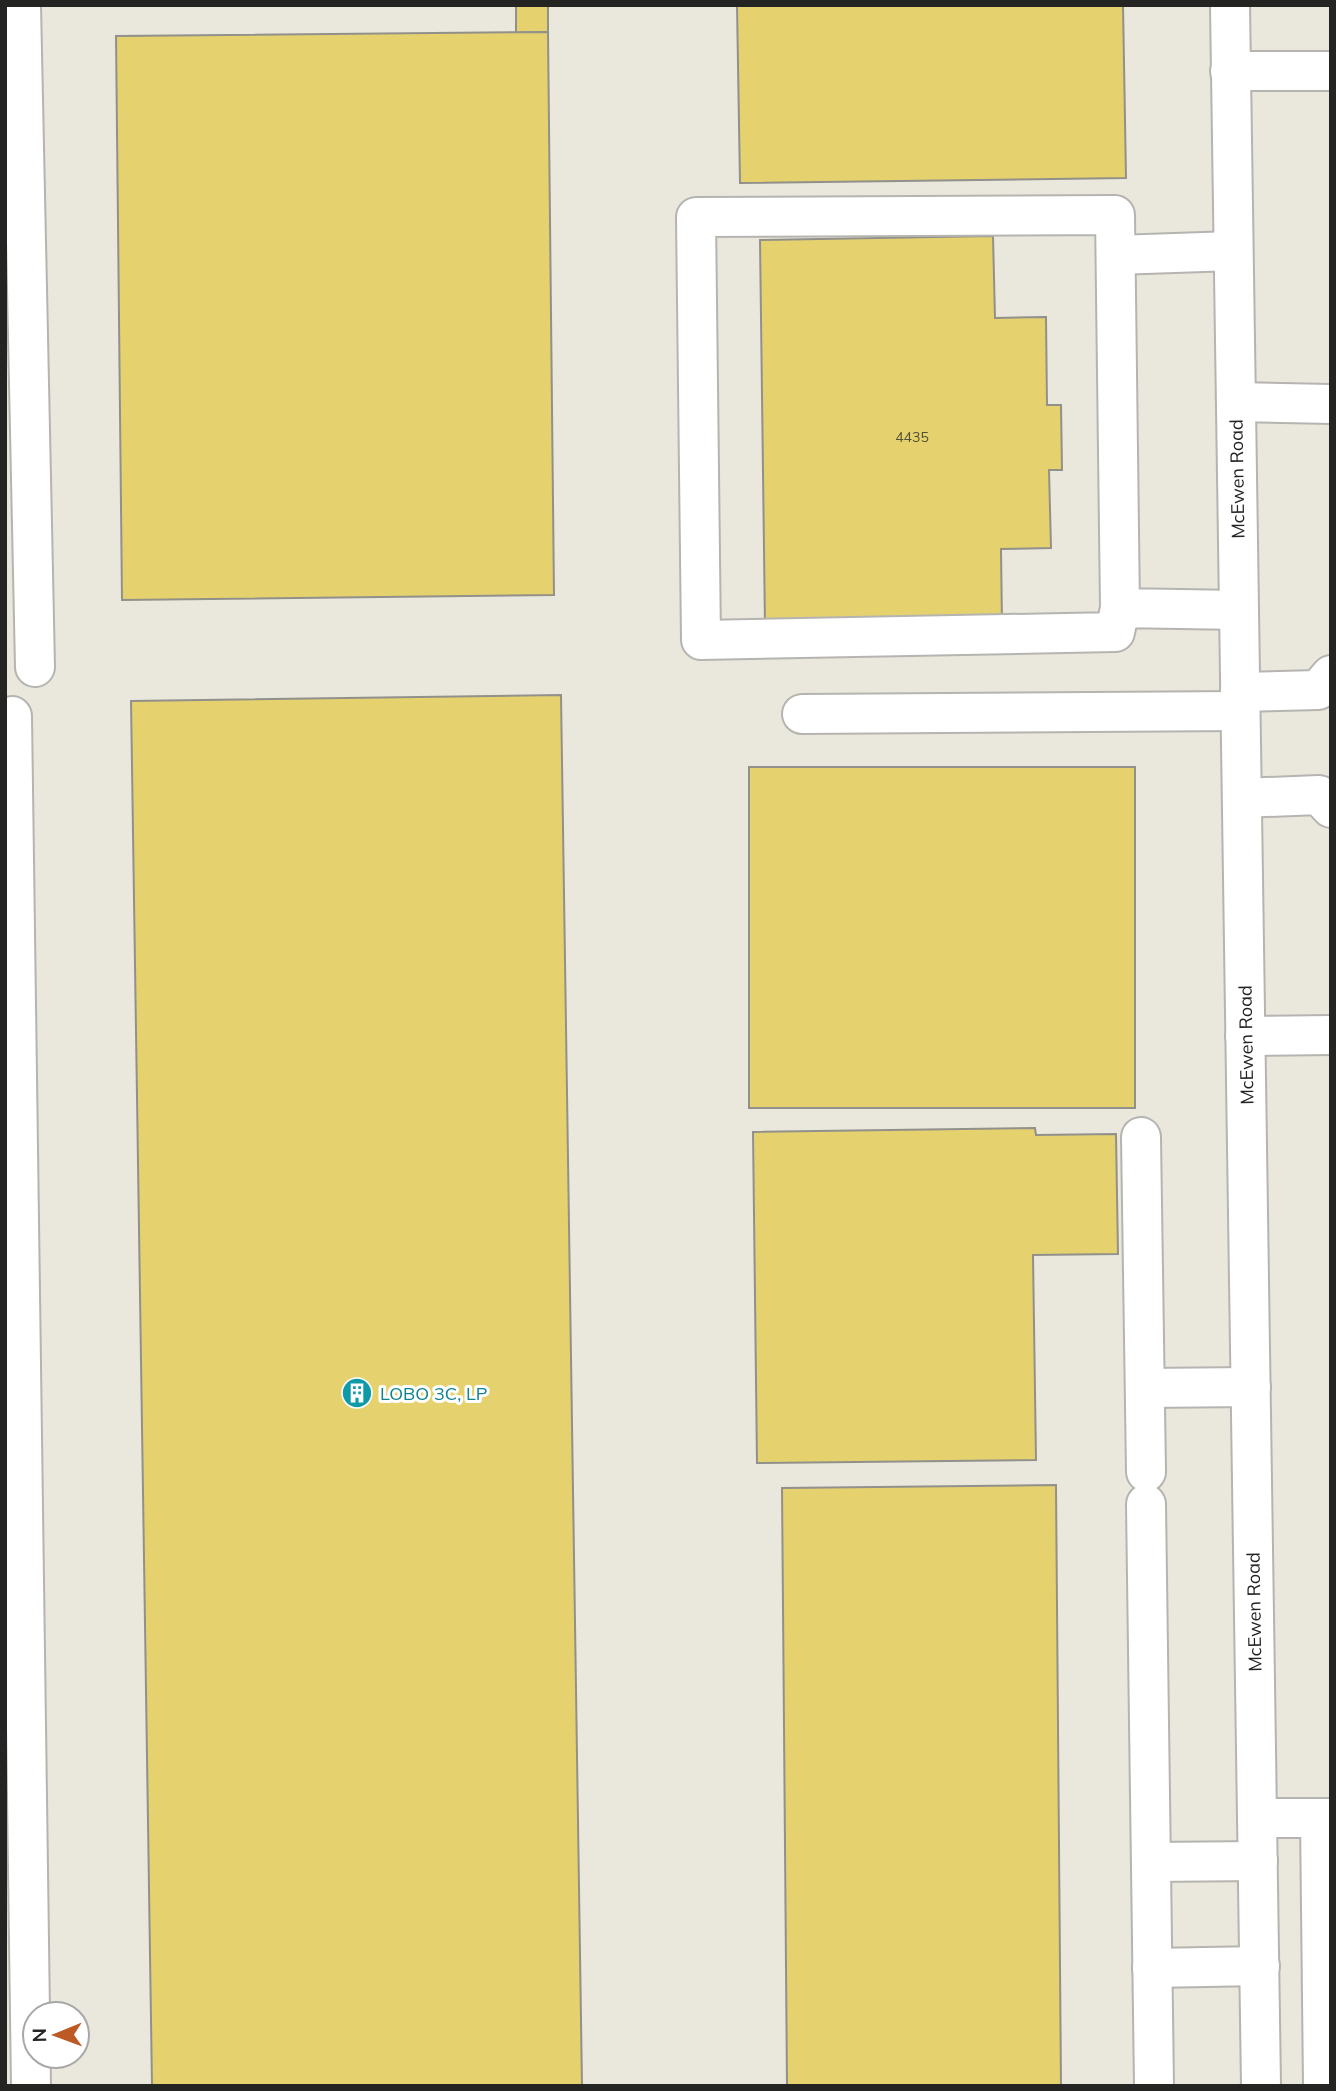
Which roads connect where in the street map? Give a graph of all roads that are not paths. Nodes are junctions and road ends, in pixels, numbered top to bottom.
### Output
1 (21, 5) edge
2 (1230, 5) edge
3 (1230, 71) junction
4 (1331, 72) edge
5 (15, 131) edge
6 (1233, 251) junction
7 (1116, 255) junction
8 (1236, 402) junction
9 (1331, 404) edge
10 (19, 522) edge
11 (1121, 608) junction
12 (1239, 610) junction
13 (35, 667) dead end
14 (1331, 675) edge
15 (1240, 701) junction
16 (802, 714) dead end
17 (12, 716) dead end
18 (1242, 798) junction
19 (1331, 808) edge
20 (10, 878) edge
21 (1331, 1035) edge
22 (1245, 1036) junction
23 (1141, 1137) dead end
24 (12, 1270) edge
25 (1251, 1387) junction
26 (1145, 1388) junction
27 (15, 1615) edge
28 (1257, 1818) junction
29 (1325, 1818) edge
30 (1258, 1861) junction
31 (1151, 1862) junction
32 (17, 1963) edge
33 (1260, 1966) junction
34 (1152, 1968) junction
35 (31, 2086) edge
36 (1154, 2086) edge
37 (1261, 2086) edge
38 (1323, 2086) edge

1 - 5 street
2 - 3 street, McEwen Road
3 - 4 street
3 - 6 street, McEwen Road
5 - 10 street
6 - 7 street
6 - 8 street, McEwen Road
7 - 11 street
7 - 11 street
8 - 9 street
8 - 12 street, McEwen Road
10 - 13 street
11 - 12 street
12 - 15 street, McEwen Road
14 - 15 street
15 - 16 street
15 - 18 street, McEwen Road
17 - 20 street
18 - 19 street
18 - 22 street, McEwen Road
20 - 24 street
21 - 22 street
22 - 25 street, McEwen Road
23 - 26 street
24 - 27 street
25 - 26 street
25 - 28 street, McEwen Road
26 - 31 street
27 - 32 street
28 - 29 street
28 - 30 street, McEwen Road
29 - 38 street
30 - 31 street
30 - 33 street, McEwen Road
31 - 34 street
32 - 35 street
33 - 34 street
33 - 37 street, McEwen Road
34 - 36 street

